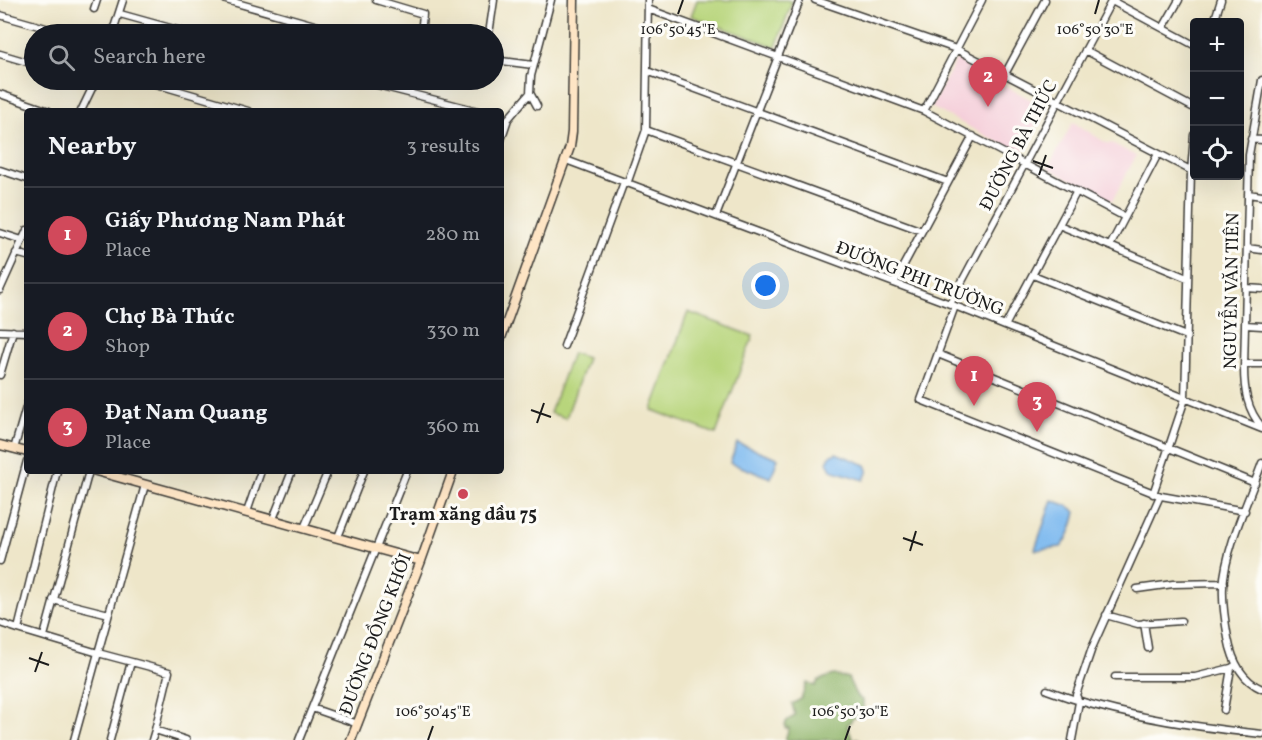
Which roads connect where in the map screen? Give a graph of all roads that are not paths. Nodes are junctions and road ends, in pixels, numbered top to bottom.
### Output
1 (97, 0) edge
2 (123, 0) edge
3 (226, 0) edge
4 (376, 0) edge
5 (494, 0) edge
6 (551, 0) edge
7 (574, 0) edge
8 (648, 0) edge
9 (800, 0) edge
10 (815, 0) edge
11 (982, 0) edge
12 (1044, 0) edge
13 (1179, 0) edge
14 (1221, 0) edge
15 (1112, 1) edge
16 (94, 9) dead end
17 (648, 9) junction
18 (0, 15) edge
19 (120, 15) junction
20 (1215, 18) edge
21 (32, 24) edge
22 (116, 24) edge
23 (154, 24) edge
24 (311, 24) edge
25 (422, 24) edge
26 (490, 24) edge
27 (1163, 28) junction
28 (1190, 43) edge
29 (956, 49) junction
30 (1086, 50) junction
31 (0, 54) edge
32 (778, 57) junction
33 (24, 61) edge
34 (504, 62) edge
35 (533, 66) junction
36 (647, 71) junction
37 (1005, 74) junction
38 (1262, 80) edge
39 (89, 90) edge
40 (176, 90) edge
41 (397, 90) edge
42 (530, 93) junction
43 (0, 94) edge
44 (1058, 102) junction
45 (537, 106) dead end
46 (1190, 106) edge
47 (40, 108) edge
48 (82, 108) edge
49 (238, 108) edge
50 (466, 108) edge
51 (757, 111) junction
52 (924, 111) junction
53 (504, 118) edge
54 (646, 130) junction
55 (973, 136) junction
56 (1251, 139) junction
57 (1262, 141) edge
58 (1158, 154) junction
59 (566, 160) junction
60 (736, 163) junction
61 (1025, 164) junction
62 (0, 170) edge
63 (1190, 170) edge
64 (1244, 176) edge
65 (1248, 176) junction
66 (24, 177) edge
67 (1193, 180) edge
68 (948, 182) junction
69 (626, 183) junction
70 (1077, 191) junction
71 (1248, 194) junction
72 (1262, 196) edge
73 (716, 216) junction
74 (1125, 217) junction
75 (1059, 225) junction
76 (922, 231) junction
77 (0, 233) edge
78 (24, 236) edge
79 (22, 240) junction
80 (1110, 246) junction
81 (1246, 248) junction
82 (1262, 250) edge
83 (16, 253) junction
84 (24, 255) edge
85 (1033, 275) junction
86 (1187, 278) junction
87 (894, 283) junction
88 (1246, 288) junction
89 (1262, 289) edge
90 (0, 290) edge
91 (952, 305) junction
92 (1245, 325) junction
93 (1005, 326) junction
94 (1262, 326) edge
95 (504, 330) edge
96 (0, 331) edge
97 (13, 331) junction
98 (24, 332) edge
99 (1186, 336) junction
100 (564, 346) dead end
101 (938, 354) junction
102 (1244, 364) junction
103 (1262, 364) edge
104 (0, 375) edge
105 (1185, 399) junction
106 (24, 415) edge
107 (1262, 428) edge
108 (0, 445) edge
109 (1168, 448) junction
110 (14, 449) junction
111 (24, 451) edge
112 (1262, 463) edge
113 (24, 472) edge
114 (56, 474) edge
115 (87, 474) edge
116 (115, 474) edge
117 (260, 474) edge
118 (291, 474) edge
119 (327, 474) edge
120 (363, 474) edge
121 (406, 474) edge
122 (452, 474) edge
123 (1255, 483) junction
124 (145, 484) junction
125 (1157, 495) junction
126 (1245, 511) junction
127 (248, 512) junction
128 (273, 519) junction
129 (304, 528) junction
130 (338, 537) junction
131 (375, 548) junction
132 (0, 561) edge
133 (421, 561) junction
134 (1224, 583) junction
135 (1137, 589) dead end
136 (53, 600) junction
137 (109, 614) junction
138 (1106, 615) junction
139 (1181, 621) dead end
140 (0, 623) edge
141 (1144, 623) junction
142 (18, 629) junction
143 (44, 636) junction
144 (1148, 648) dead end
145 (98, 653) junction
146 (131, 662) junction
147 (1234, 667) junction
148 (1115, 677) dead end
149 (1262, 689) edge
150 (1047, 690) dead end
151 (1079, 702) junction
152 (312, 708) junction
153 (1224, 710) dead end
154 (358, 724) junction
155 (154, 730) junction
156 (1262, 734) edge
157 (1245, 736) edge
158 (74, 740) edge
159 (110, 740) edge
160 (152, 740) edge
161 (186, 740) edge
162 (299, 740) edge
163 (351, 740) edge
164 (1072, 740) edge

1 - 16 street
2 - 19 street
3 - 24 street
4 - 25 street
5 - 26 street
6 - 35 street
7 - 59 main road
8 - 17 street
9 - 32 street
10 - 29 street
11 - 29 street
12 - 37 street
13 - 27 street
14 - 20 street
15 - 27 street
15 - 30 street, ĐƯỜNG BÀ THỨC
17 - 32 street
17 - 36 street
18 - 21 street
19 - 22 street
19 - 23 street
27 - 28 street
29 - 37 street
29 - 52 street
30 - 44 street, ĐƯỜNG BÀ THỨC
30 - 46 street
31 - 33 street
32 - 51 street
32 - 52 street
34 - 35 street
35 - 42 street
36 - 51 street
36 - 54 street
37 - 44 street
38 - 56 street, NGUYỄN VĂN TIÊN
39 - 48 street
40 - 49 street
41 - 50 street
42 - 45 street
42 - 53 street
43 - 47 street
44 - 58 street
44 - 61 street, ĐƯỜNG BÀ THỨC
51 - 60 street
51 - 68 street
52 - 55 street
54 - 60 street
54 - 69 street
55 - 61 street
55 - 68 street
56 - 57 street
56 - 65 street, NGUYỄN VĂN TIÊN
58 - 63 street
58 - 74 street
59 - 69 street, ĐƯỜNG PHI TRƯỜNG
59 - 95 main road
60 - 73 street
60 - 76 street
61 - 70 street
61 - 91 street, ĐƯỜNG BÀ THỨC
62 - 66 street
64 - 65 street
65 - 71 street, NGUYỄN VĂN TIÊN
67 - 86 street
68 - 76 street
69 - 73 street, ĐƯỜNG PHI TRƯỜNG
69 - 100 street
70 - 74 street
70 - 75 street
71 - 72 street
71 - 81 street, NGUYỄN VĂN TIÊN
73 - 87 street, ĐƯỜNG PHI TRƯỜNG
74 - 80 street
75 - 80 street
75 - 85 street
76 - 87 street
77 - 79 street
78 - 79 street
79 - 83 street
80 - 86 street
81 - 82 street
81 - 88 street, NGUYỄN VĂN TIÊN
83 - 84 street
83 - 90 street
85 - 93 street
85 - 99 street
86 - 99 street
87 - 91 street, ĐƯỜNG PHI TRƯỜNG
88 - 89 street
88 - 92 street, NGUYỄN VĂN TIÊN
91 - 93 street, ĐƯỜNG PHI TRƯỜNG
91 - 101 street, ĐƯỜNG BÀ THỨC
92 - 94 street
92 - 102 street, NGUYỄN VĂN TIÊN
93 - 105 street, ĐƯỜNG PHI TRƯỜNG
96 - 97 street
97 - 98 street
97 - 104 street
99 - 105 street
101 - 109 street
101 - 125 street, ĐƯỜNG BÀ THỨC
102 - 103 street
102 - 107 street, NGUYỄN VĂN TIÊN
105 - 107 street, ĐƯỜNG PHI TRƯỜNG
105 - 109 street
106 - 110 street
108 - 110 main road
109 - 123 street
109 - 125 street
110 - 111 main road
112 - 123 street
113 - 132 street
114 - 142 street
115 - 136 street
116 - 124 main road
117 - 127 street
118 - 128 street
119 - 129 street
120 - 130 street
121 - 131 street
122 - 133 main road, ĐƯỜNG ĐỒNG KHỞI
123 - 126 street
124 - 127 main road
124 - 137 street
125 - 126 street
125 - 138 street
126 - 134 street
127 - 128 main road
128 - 129 main road
129 - 130 main road
130 - 131 main road
131 - 133 main road
131 - 152 street
133 - 154 main road, ĐƯỜNG ĐỒNG KHỞI
134 - 135 street
134 - 147 street
136 - 137 street
136 - 143 street
137 - 145 street
138 - 141 street
138 - 151 street
139 - 141 street
140 - 142 street
141 - 144 street
142 - 143 street
143 - 145 street
145 - 146 street
145 - 158 street
146 - 155 street
146 - 159 street
147 - 148 street
147 - 149 street
147 - 153 street
150 - 151 street
151 - 157 street
151 - 164 street
152 - 154 street
152 - 162 street
154 - 163 main road, ĐƯỜNG ĐỒNG KHỞI
155 - 160 street
155 - 161 street
156 - 157 street

